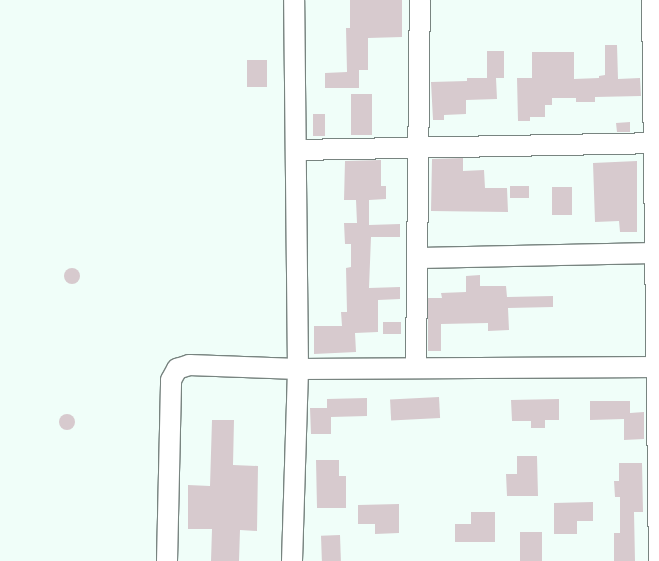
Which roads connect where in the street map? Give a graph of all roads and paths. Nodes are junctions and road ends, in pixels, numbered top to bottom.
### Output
1 (294, 0) edge
2 (420, 0) edge
3 (652, 0) edge
4 (657, 143) edge
5 (417, 146) junction
6 (297, 150) junction
7 (656, 253) junction
8 (418, 258) junction
9 (416, 367) junction
10 (658, 367) edge
11 (298, 369) junction
12 (167, 561) edge
13 (292, 561) edge
14 (659, 561) edge

1 - 6 street
2 - 5 street
3 - 4 street
4 - 5 street
4 - 7 street
5 - 6 street
5 - 8 street
6 - 11 street
7 - 8 street
7 - 10 street
8 - 9 street
9 - 10 street
9 - 11 street
10 - 14 street
11 - 12 street
11 - 13 street

